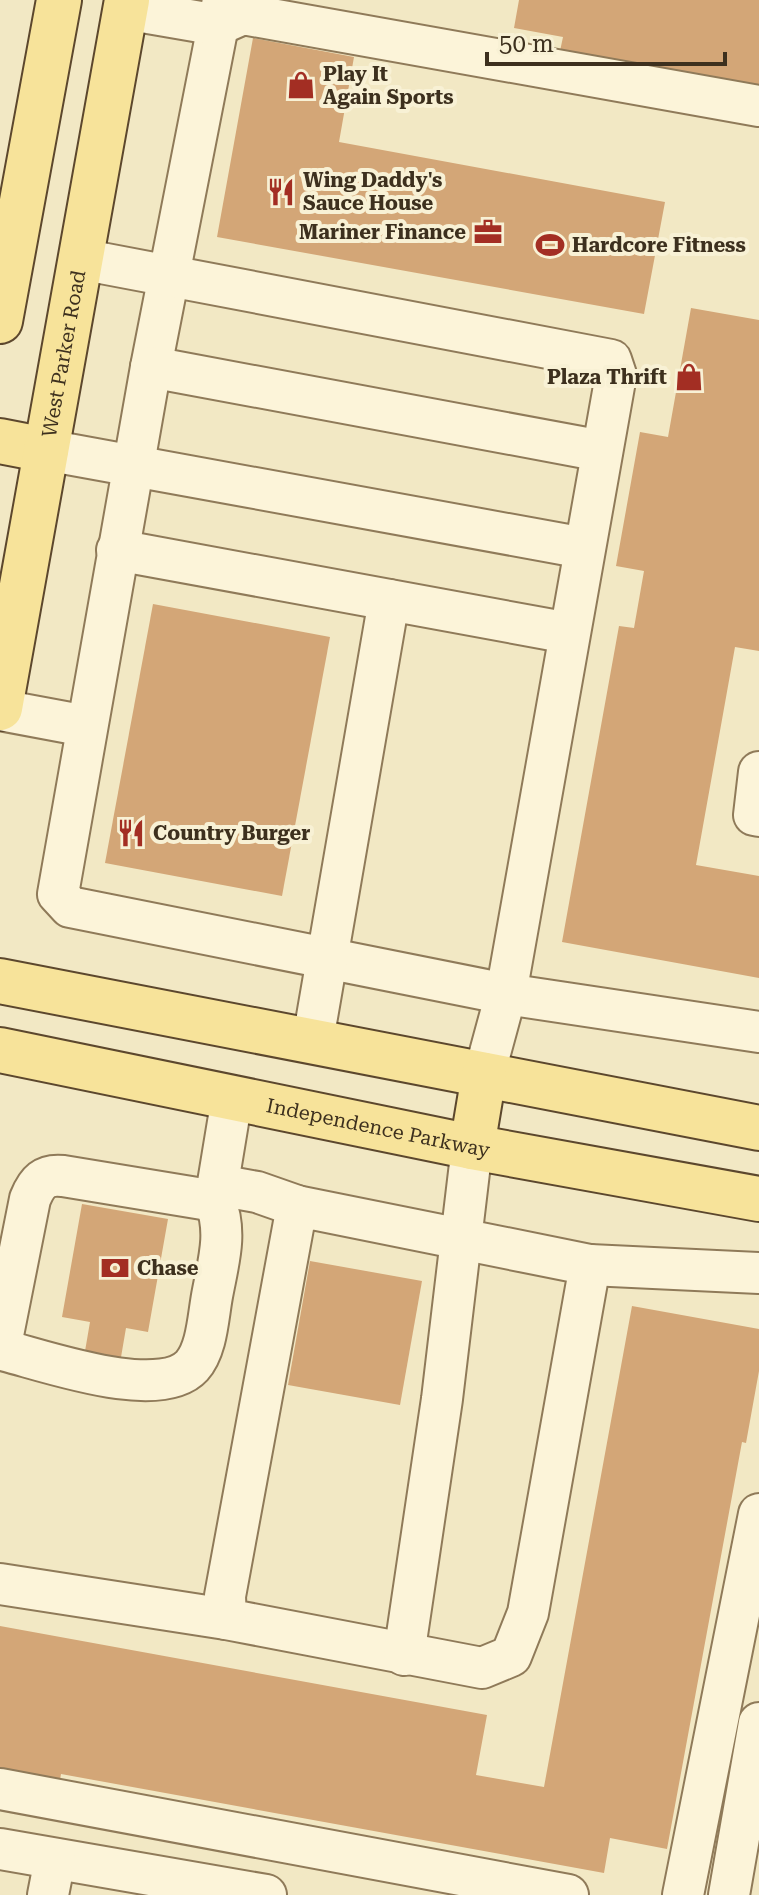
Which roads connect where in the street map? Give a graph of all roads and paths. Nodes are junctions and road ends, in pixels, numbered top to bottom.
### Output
1 (59, 0) edge
2 (80, 0) edge
3 (126, 4) edge
4 (220, 13) edge
5 (759, 106) edge
6 (80, 259) junction
7 (168, 276) junction
8 (0, 321) edge
9 (151, 367) junction
10 (0, 441) edge
11 (46, 450) junction
12 (602, 451) junction
13 (133, 466) junction
14 (584, 548) junction
15 (117, 550) junction
16 (389, 600) junction
17 (569, 633) junction
18 (0, 709) edge
19 (86, 726) junction
20 (759, 772) edge
21 (759, 816) edge
22 (327, 958) junction
23 (0, 981) edge
24 (506, 994) junction
25 (759, 1032) edge
26 (313, 1040) junction
27 (0, 1050) edge
28 (484, 1075) junction
29 (232, 1098) junction
30 (759, 1128) edge
31 (472, 1147) junction
32 (217, 1193) junction
33 (759, 1199) edge
34 (297, 1206) junction
35 (461, 1240) junction
36 (590, 1265) junction
37 (759, 1273) edge
38 (1, 1350) edge
39 (759, 1514) edge
40 (0, 1584) edge
41 (226, 1619) junction
42 (404, 1655) junction
43 (759, 1723) edge
44 (0, 1789) edge
45 (0, 1849) edge
46 (52, 1877) edge
47 (266, 1895) edge
48 (568, 1895) edge
49 (683, 1895) edge
50 (729, 1895) edge

1 - 8 main road
2 - 3 main road
3 - 4 lane
3 - 6 main road, West Parker Road
4 - 5 lane
4 - 7 lane
6 - 7 lane
6 - 11 main road, West Parker Road
7 - 9 lane
7 - 12 lane
9 - 12 lane
9 - 13 lane
10 - 11 main road
11 - 13 lane
11 - 18 main road, West Parker Road
12 - 14 lane
13 - 14 lane
13 - 15 lane
14 - 17 lane
15 - 16 lane
15 - 19 lane
16 - 17 lane
16 - 22 lane
17 - 24 lane
18 - 19 lane
19 - 22 lane
20 - 21 lane
22 - 24 lane
22 - 26 lane
23 - 26 main road
24 - 25 lane
24 - 28 lane
26 - 28 main road
27 - 29 main road, Independence Parkway
28 - 30 main road
28 - 31 main road
29 - 31 main road, Independence Parkway
29 - 32 lane
31 - 33 main road, Independence Parkway
31 - 35 lane
32 - 34 lane
32 - 38 lane
32 - 38 lane
34 - 35 lane
34 - 41 lane
35 - 36 lane
35 - 42 lane
36 - 37 lane
36 - 42 lane
39 - 49 lane
40 - 41 lane
41 - 42 lane
43 - 50 lane
44 - 48 lane
45 - 46 lane
46 - 47 lane

